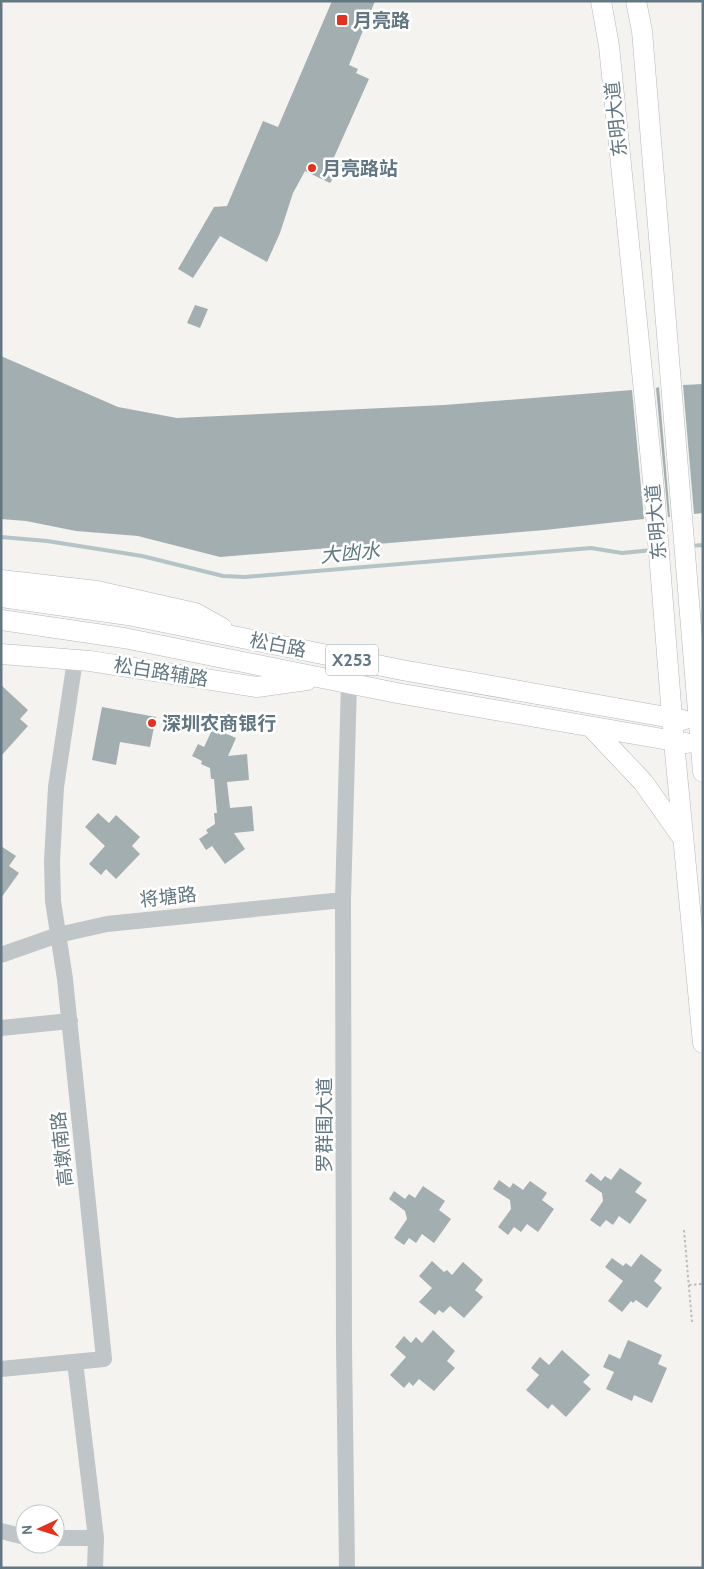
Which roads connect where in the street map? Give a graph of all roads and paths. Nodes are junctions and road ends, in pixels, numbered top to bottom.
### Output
1 (601, 1) edge
2 (636, 1) edge
3 (1, 580) edge
4 (1, 597) edge
5 (1, 620) edge
6 (242, 638) junction
7 (1, 654) edge
8 (74, 660) junction
9 (321, 678) junction
10 (349, 683) junction
11 (672, 718) junction
12 (701, 722) edge
13 (591, 727) junction
14 (674, 742) junction
15 (702, 746) edge
16 (703, 772) edge
17 (683, 838) junction
18 (343, 900) junction
19 (58, 935) junction
20 (1, 955) edge
21 (70, 1021) junction
22 (1, 1028) edge
23 (703, 1043) edge
24 (684, 1230) dead end
25 (703, 1284) edge
26 (689, 1285) junction
27 (692, 1322) dead end
28 (75, 1362) junction
29 (1, 1369) edge
30 (1, 1531) edge
31 (15, 1534) edge
32 (65, 1538) edge
33 (96, 1538) junction
34 (95, 1568) edge
35 (347, 1568) edge

1 - 11 main road, 东明大道
2 - 12 main road, 东明大道
3 - 6 main road
4 - 6 main road, 松白路 / X253
5 - 9 main road, 松白路 / X253
6 - 11 main road, 松白路 / X253
7 - 8 main road, 松白路辅路
8 - 9 main road, 松白路辅路
8 - 19 street, 高墩南路
9 - 10 main road, 松白路 / X253
10 - 13 main road, 松白路 / X253
10 - 18 street, 罗群围大道
11 - 12 main road, 松白路 / X253
11 - 14 main road, 东明大道
12 - 15 main road, 东明大道
13 - 14 main road, 松白路 / X253
13 - 17 main road
14 - 15 main road, 松白路 / X253
14 - 17 main road, 东明大道
15 - 16 main road, 东明大道
17 - 23 main road, 东明大道
18 - 19 street, 将塘路
18 - 35 street, 罗群围大道
19 - 20 street, 将塘路
19 - 21 street, 高墩南路
21 - 22 street
21 - 28 street, 高墩南路
24 - 26 path
25 - 26 path
26 - 27 path
28 - 29 street
28 - 33 street
30 - 31 street
32 - 33 street
33 - 34 street

